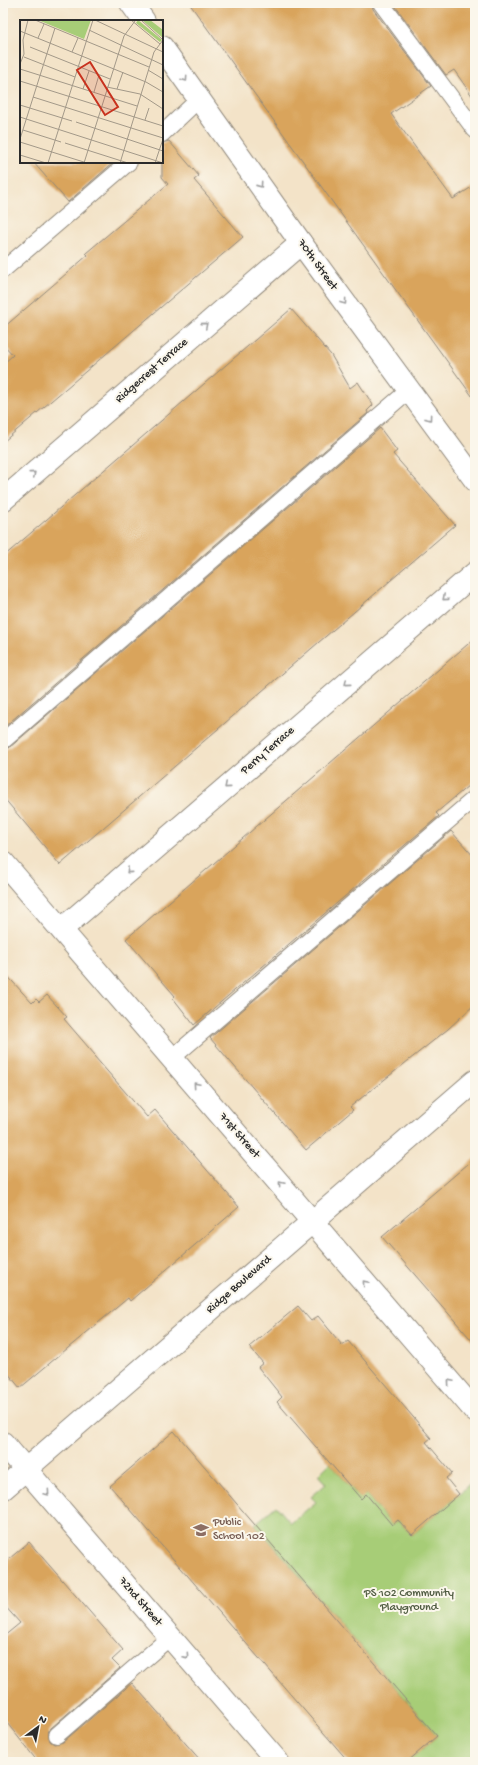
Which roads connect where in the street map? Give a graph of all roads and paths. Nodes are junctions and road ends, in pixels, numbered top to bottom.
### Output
1 (131, 3) edge
2 (381, 3) edge
3 (143, 20) edge
4 (163, 48) edge
5 (199, 99) junction
6 (475, 130) edge
7 (163, 133) edge
8 (128, 163) edge
9 (301, 243) junction
10 (3, 270) edge
11 (409, 390) junction
12 (475, 480) edge
13 (3, 500) edge
14 (475, 572) edge
15 (3, 741) edge
16 (475, 798) edge
17 (3, 862) edge
18 (62, 929) junction
19 (172, 1058) junction
20 (475, 1081) edge
21 (312, 1221) junction
22 (475, 1411) edge
23 (3, 1442) edge
24 (26, 1469) junction
25 (3, 1489) edge
26 (170, 1637) junction
27 (57, 1735) dead end
28 (278, 1762) edge

1 - 3 street
2 - 6 lane
4 -> 5 street, 70th Street
5 - 7 lane
5 -> 9 street, 70th Street
8 - 10 lane
9 -> 11 street, 70th Street
13 -> 9 street, Ridgecrest Terrace
11 -> 12 street, 70th Street
11 - 15 lane
14 -> 18 street, Perry Terrace
16 - 19 lane
17 - 18 street, 71st Street
18 - 19 street, 71st Street
21 -> 19 street, 71st Street
20 - 21 street, Ridge Boulevard
22 -> 21 street, 71st Street
21 - 24 street, Ridge Boulevard
23 - 24 street, 72nd Street
24 - 25 street, Ridge Boulevard
24 -> 26 street, 72nd Street
26 - 27 lane
26 -> 28 street, 72nd Street

